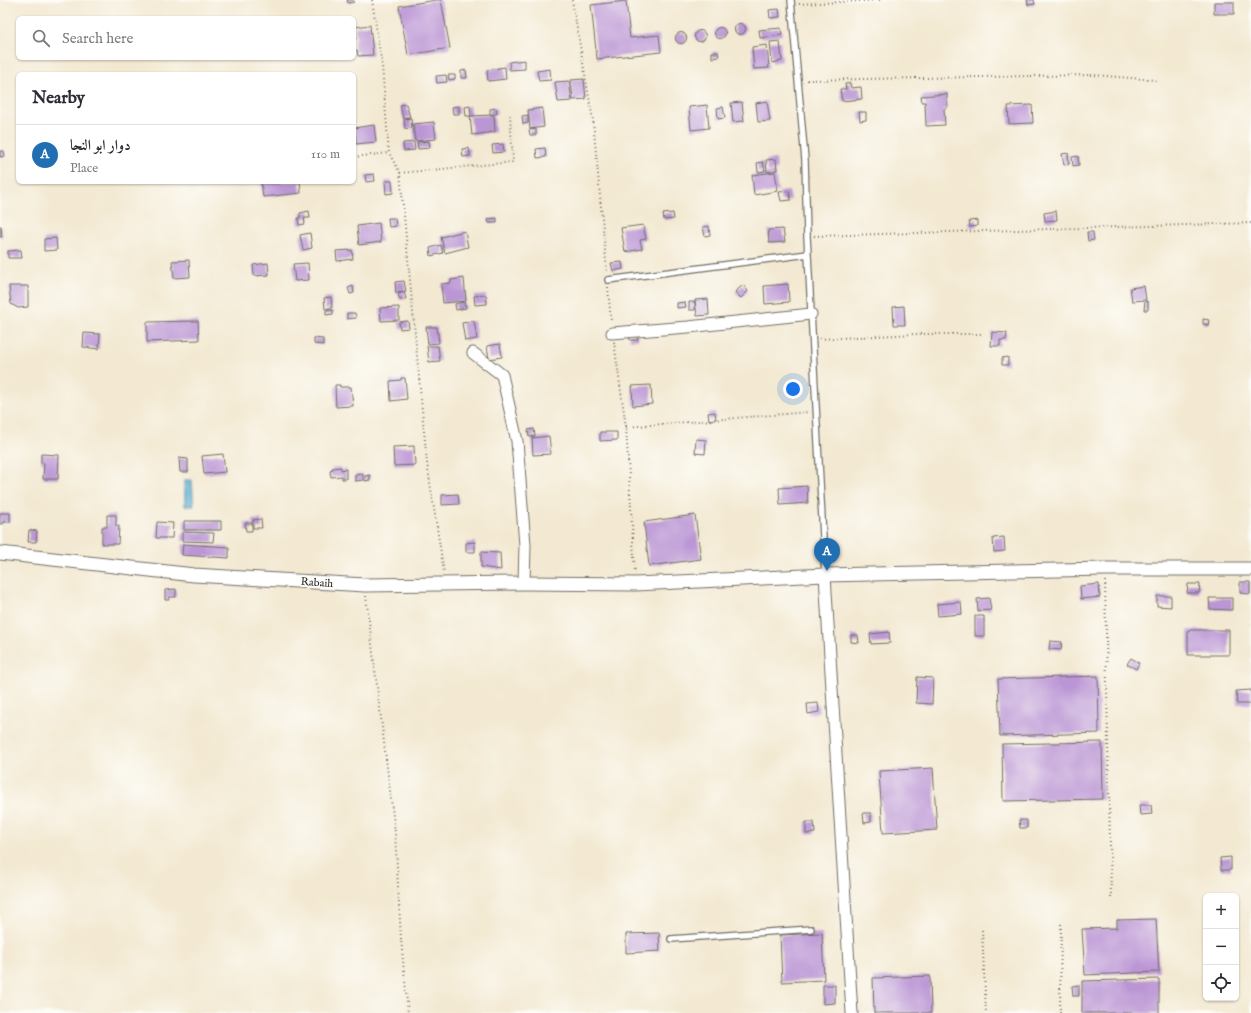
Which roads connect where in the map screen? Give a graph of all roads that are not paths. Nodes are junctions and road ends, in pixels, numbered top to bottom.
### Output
1 (791, 2) edge
2 (808, 254) junction
3 (608, 280) road end
4 (811, 314) junction
5 (612, 333) road end
6 (473, 353) dead end
7 (0, 553) edge
8 (1251, 569) edge
9 (825, 576) junction
10 (524, 583) junction
11 (811, 929) dead end
12 (671, 938) dead end
13 (852, 1013) edge

1 - 2 lane
2 - 3 lane
2 - 4 lane
4 - 5 street
4 - 9 lane
6 - 10 street
7 - 10 street, Rabaih
8 - 9 street, Rabaih
9 - 10 street, Rabaih
9 - 13 street
11 - 12 lane

